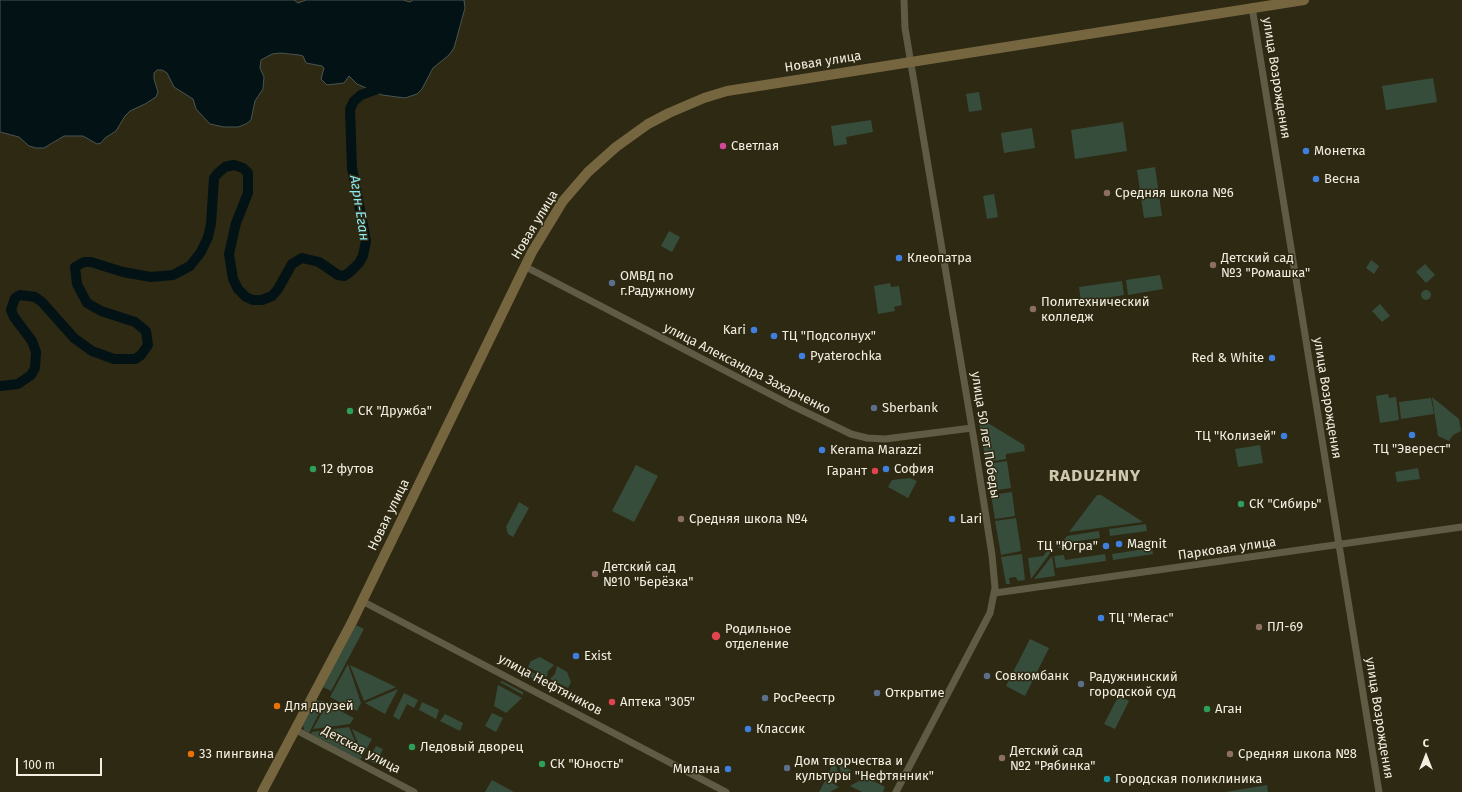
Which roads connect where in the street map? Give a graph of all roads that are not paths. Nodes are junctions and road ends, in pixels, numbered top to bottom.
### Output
1 (904, 0) edge
2 (1304, 0) edge
3 (1252, 7) junction
4 (912, 61) junction
5 (524, 266) junction
6 (972, 428) junction
7 (1462, 527) edge
8 (1339, 545) junction
9 (995, 593) junction
10 (362, 601) junction
11 (296, 730) junction
12 (262, 792) edge
13 (414, 792) edge
14 (726, 792) edge
15 (896, 792) edge
16 (1379, 792) edge

1 - 4 street, улица 50 лет Победы
2 - 3 street, Новая улица
3 - 4 street, Новая улица
3 - 8 street, улица Возрождения
4 - 5 street, Новая улица
4 - 6 street, улица 50 лет Победы
5 - 6 street, улица Александра Захарченко
5 - 10 street, Новая улица
6 - 9 street, улица 50 лет Победы
7 - 8 street, Парковая улица
8 - 9 street, Парковая улица
8 - 16 street, улица Возрождения
9 - 15 street, улица 50 лет Победы
10 - 11 street, Новая улица
10 - 14 street, улица Нефтяников
11 - 12 street, Новая улица
11 - 13 street, Детская улица

